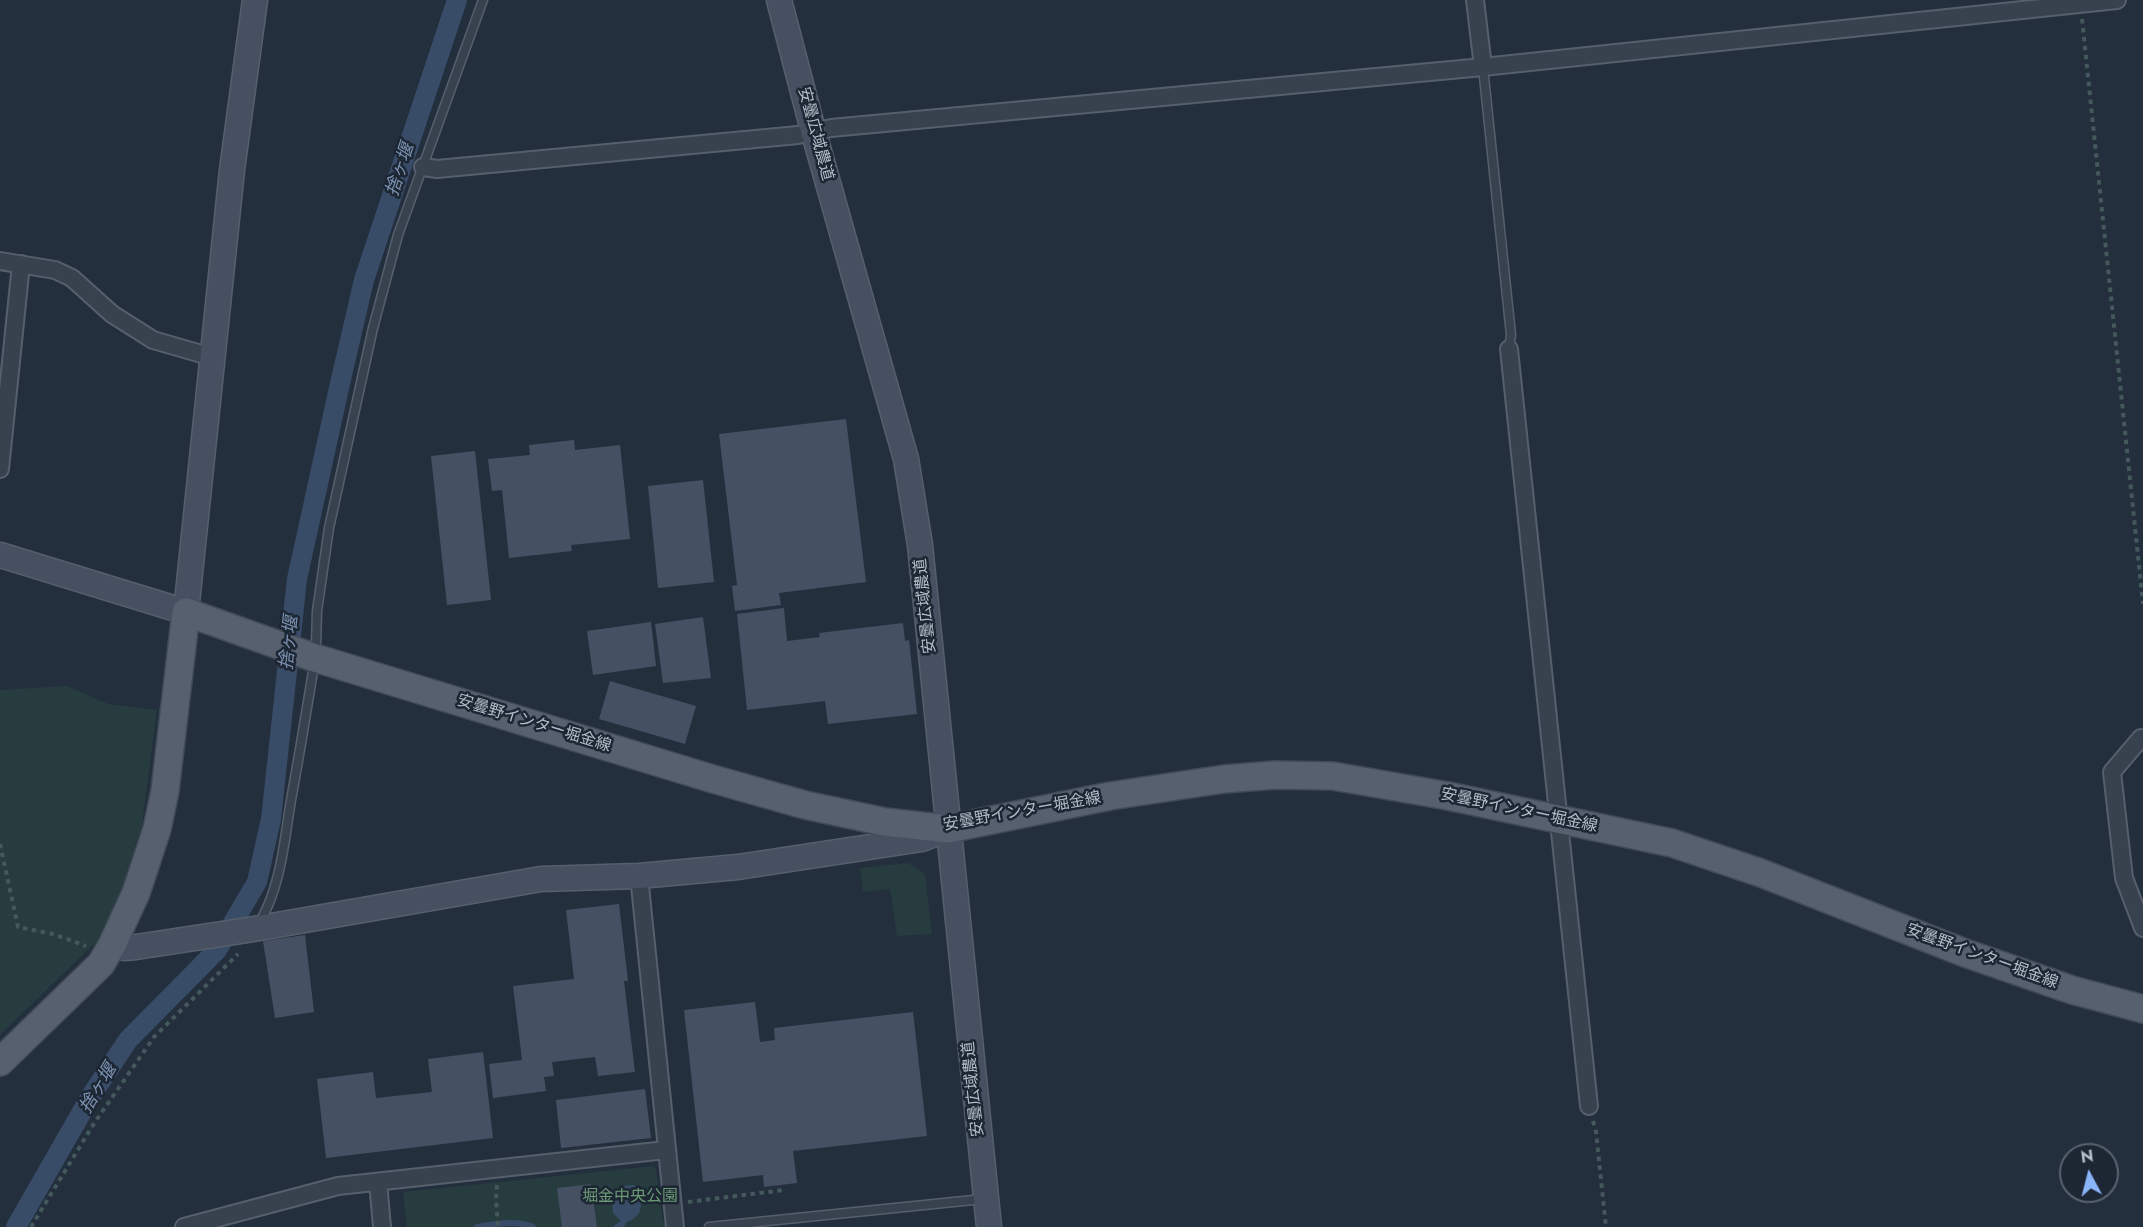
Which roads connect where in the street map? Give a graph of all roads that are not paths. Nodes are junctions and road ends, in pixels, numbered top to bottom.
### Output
1 (255, 0) edge
2 (483, 0) edge
3 (779, 0) edge
4 (1475, 0) edge
5 (2117, 0) edge
6 (1483, 67) junction
7 (813, 130) junction
8 (423, 167) junction
9 (0, 261) edge
10 (21, 264) junction
11 (1509, 349) joint
12 (213, 357) junction
13 (0, 469) edge
14 (0, 555) edge
15 (186, 612) junction
16 (312, 657) junction
17 (2141, 738) dead end
18 (1557, 819) junction
19 (948, 829) junction
20 (639, 876) junction
21 (2143, 928) edge
22 (250, 935) junction
23 (101, 946) junction
24 (2143, 1009) edge
25 (0, 1062) edge
26 (1589, 1106) road end
27 (666, 1150) junction
28 (378, 1182) junction
29 (976, 1200) junction
30 (184, 1227) edge
31 (382, 1227) edge
32 (675, 1227) edge
33 (709, 1227) edge
34 (989, 1227) edge

1 - 12 street
2 - 8 lane
3 - 7 street, 安曇広域農道
4 - 6 street
5 - 6 street
6 - 7 street
6 - 11 lane
7 - 8 street
7 - 19 street, 安曇広域農道
8 - 16 lane
9 - 10 street
10 - 12 street
10 - 13 street
11 - 18 street
12 - 15 street
14 - 15 street
15 - 16 main road, 安曇野インター堀金線
15 - 23 main road
16 - 19 main road, 安曇野インター堀金線
16 - 22 lane
17 - 21 street
18 - 19 main road, 安曇野インター堀金線
18 - 24 main road, 安曇野インター堀金線
18 - 26 street
19 - 20 street
19 - 29 street, 安曇広域農道
20 - 22 street
20 - 27 street
22 - 23 street
23 - 25 main road
27 - 28 street
27 - 32 street
28 - 30 street
28 - 31 street
29 - 33 lane
29 - 34 street, 安曇広域農道

